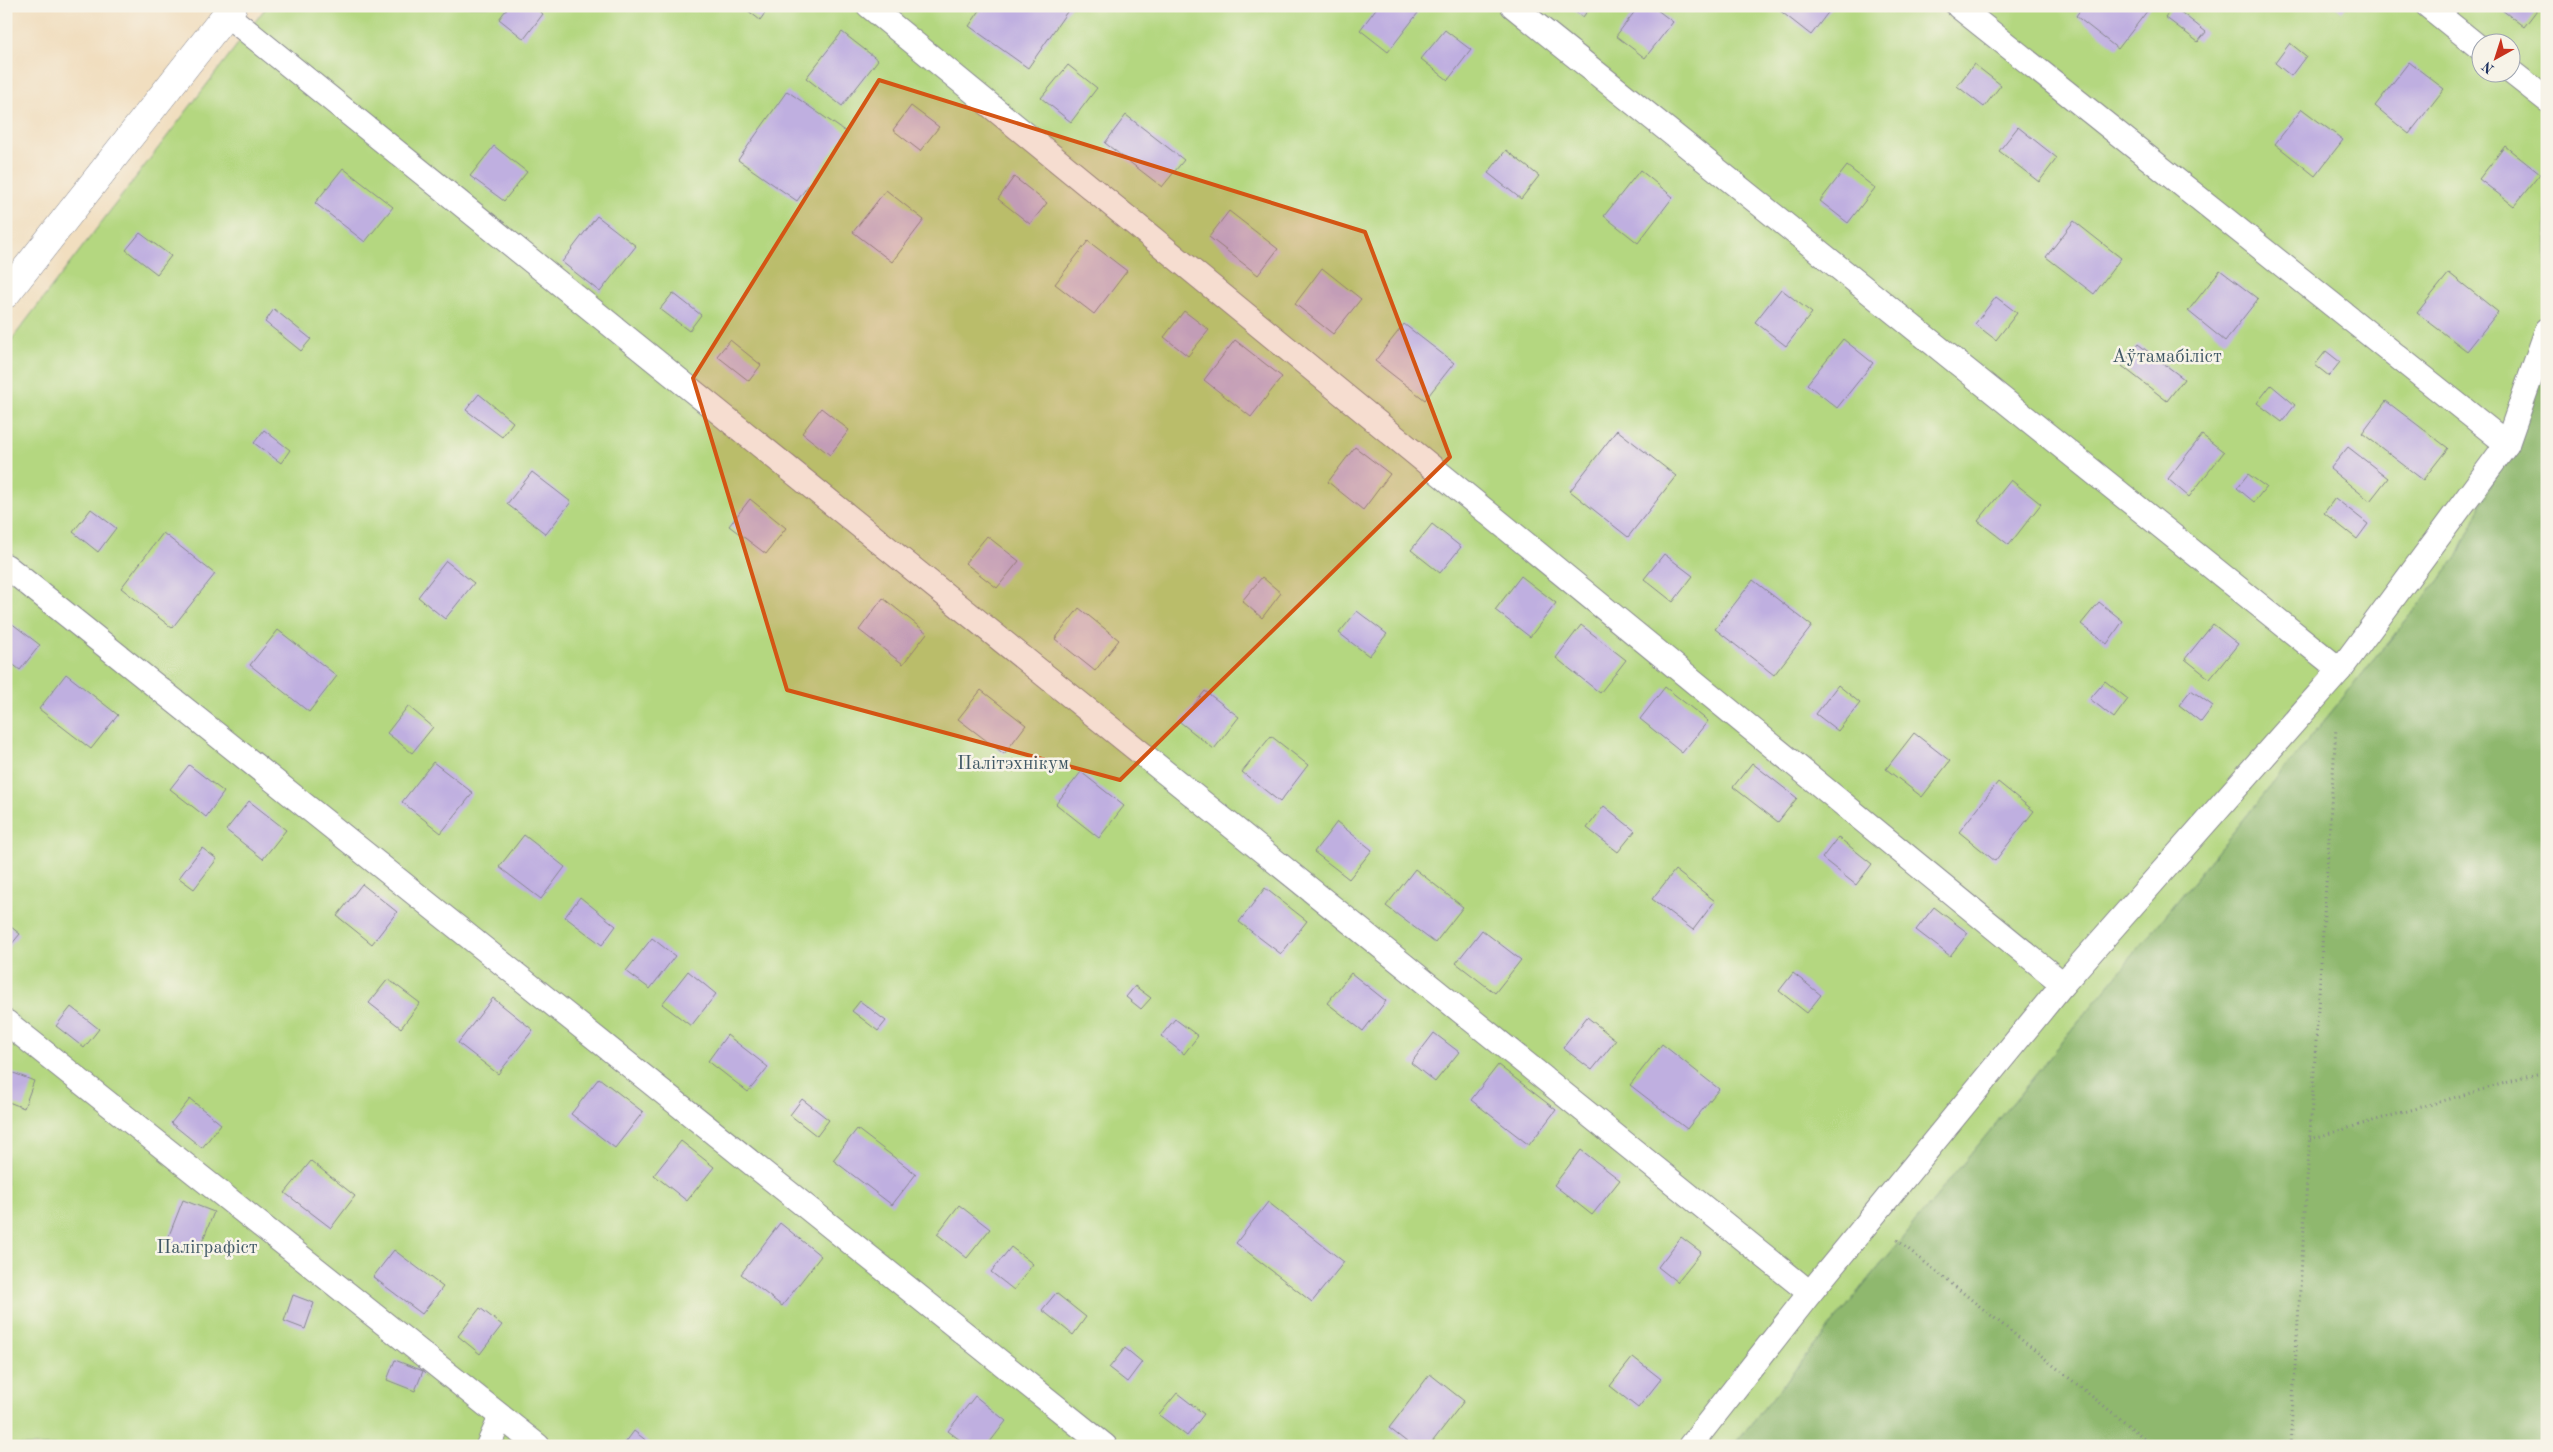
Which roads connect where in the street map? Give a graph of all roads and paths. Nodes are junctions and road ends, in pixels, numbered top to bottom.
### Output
1 (869, 6) edge
2 (1513, 6) edge
3 (1958, 6) edge
4 (2428, 6) edge
5 (230, 11) edge
6 (2470, 40) edge
7 (2520, 79) edge
8 (2547, 100) edge
9 (6, 294) edge
10 (2547, 330) edge
11 (2507, 444) junction
12 (6, 566) edge
13 (2340, 670) junction
14 (2063, 984) junction
15 (6, 1022) edge
16 (2547, 1071) edge
17 (2310, 1139) junction
18 (1900, 1242) dead end
19 (1810, 1293) junction
20 (501, 1417) junction
21 (488, 1446) edge
22 (538, 1446) edge
23 (1105, 1446) edge
24 (1690, 1446) edge
25 (2154, 1446) edge
26 (2290, 1446) edge

1 - 14 lane
2 - 13 lane
3 - 11 lane
4 - 6 lane
5 - 9 street
5 - 19 lane
7 - 8 lane
10 - 11 lane
11 - 13 lane
12 - 23 lane
13 - 14 lane
13 - 17 path
14 - 19 lane
15 - 20 lane
16 - 17 path
17 - 26 path
18 - 25 path
19 - 24 lane
20 - 21 lane
20 - 22 lane

